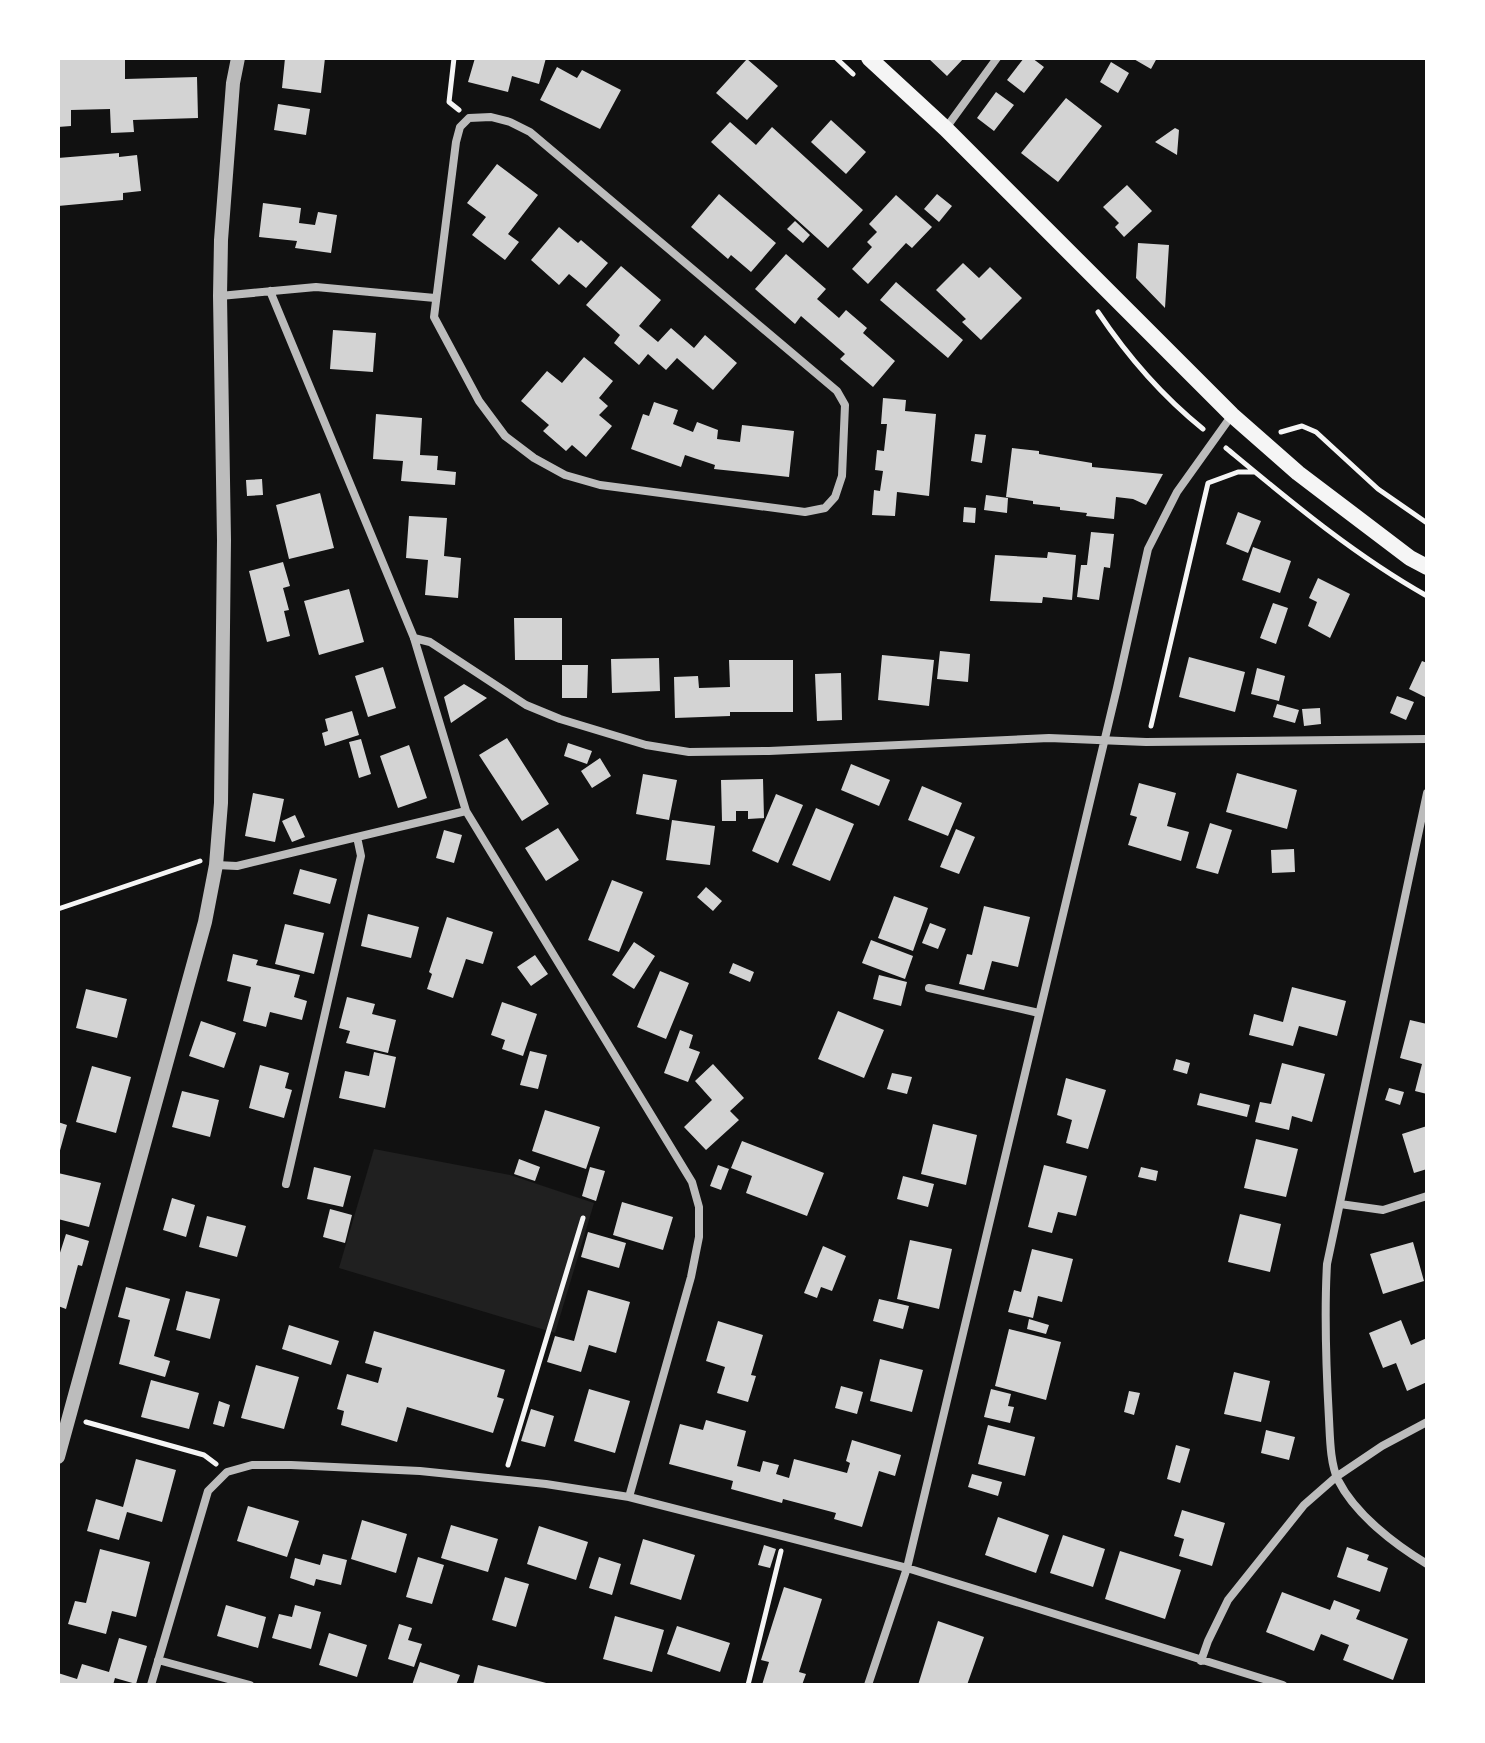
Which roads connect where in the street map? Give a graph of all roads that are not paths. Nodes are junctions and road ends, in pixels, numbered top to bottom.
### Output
1 (238, 58) edge
2 (869, 58) edge
3 (997, 58) edge
4 (946, 129) junction
5 (270, 291) junction
6 (220, 296) junction
7 (435, 298) junction
8 (1232, 415) junction
9 (1427, 567) edge
10 (414, 638) junction
11 (1427, 739) edge
12 (1104, 741) junction
13 (1427, 793) edge
14 (466, 811) junction
15 (357, 837) junction
16 (216, 865) junction
17 (929, 988) dead end
18 (1039, 1013) junction
19 (286, 1184) dead end
20 (1427, 1196) edge
21 (1340, 1204) junction
22 (1427, 1422) edge
23 (58, 1457) edge
24 (1336, 1477) junction
25 (629, 1497) junction
26 (1427, 1564) edge
27 (907, 1568) junction
28 (158, 1660) junction
29 (1201, 1661) junction
30 (151, 1685) edge
31 (250, 1685) edge
32 (868, 1685) edge
33 (1283, 1685) edge

1 - 6 street
2 - 4 main road
3 - 4 street
4 - 8 main road
5 - 6 street
5 - 7 street
5 - 10 street
6 - 16 street
7 - 7 street
8 - 9 main road
8 - 12 street
10 - 12 street
10 - 14 street
11 - 12 street
12 - 18 street
13 - 21 street
14 - 15 street
14 - 25 street
15 - 16 street
15 - 19 street
16 - 23 street
17 - 18 street
18 - 27 street
20 - 21 street
21 - 24 street
22 - 24 street
24 - 26 street
24 - 29 street
25 - 27 street
25 - 28 street
27 - 29 street
27 - 32 street
28 - 30 street
28 - 31 street
29 - 33 street

